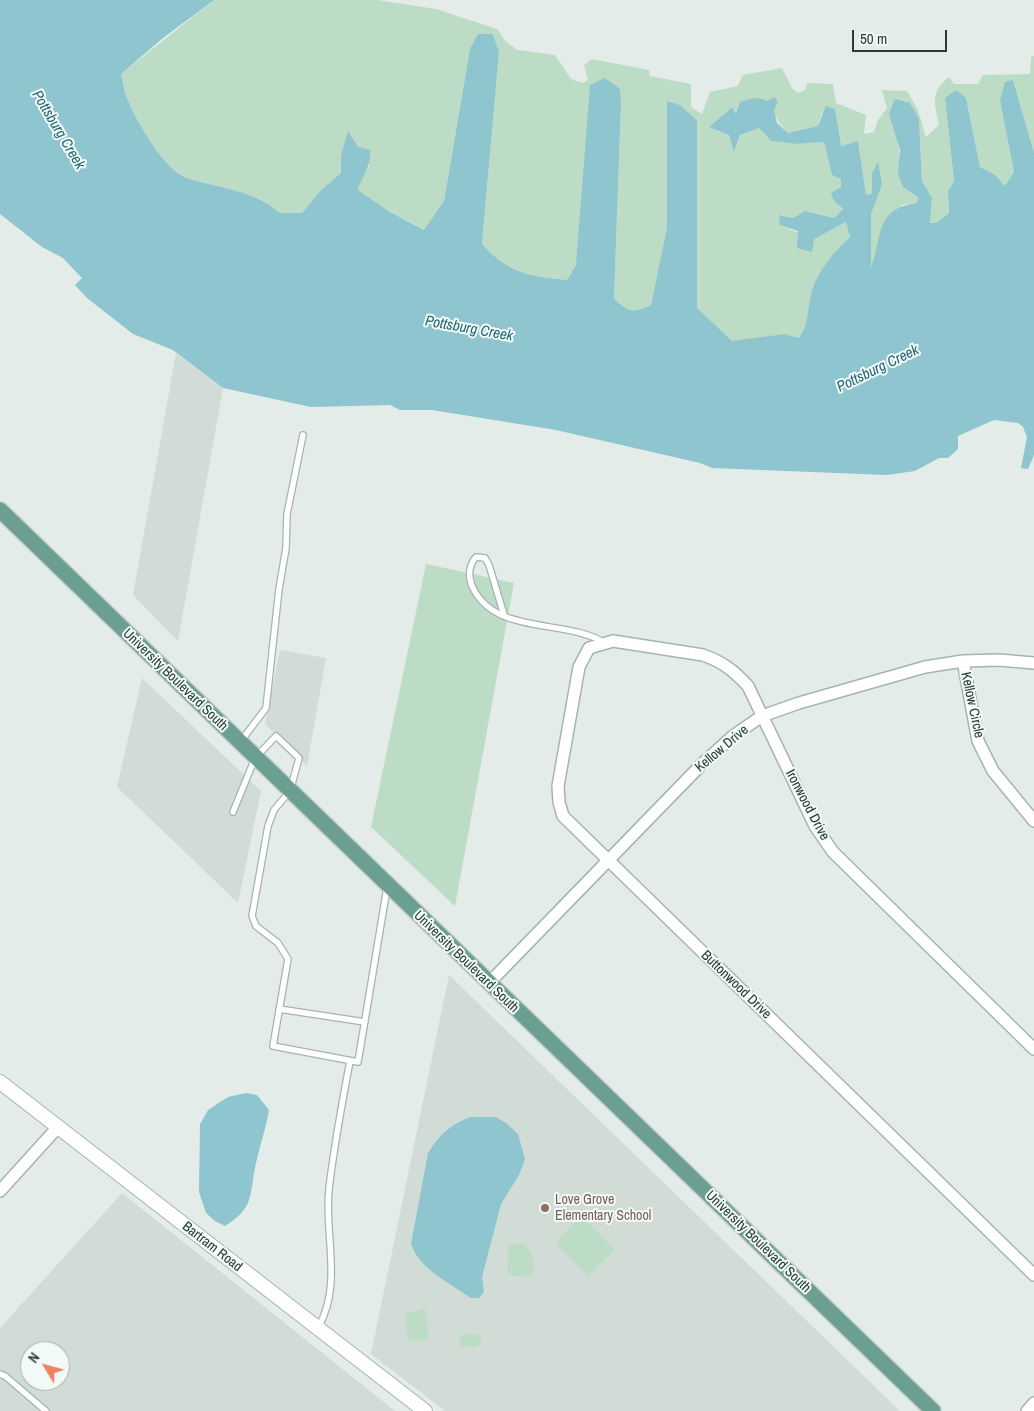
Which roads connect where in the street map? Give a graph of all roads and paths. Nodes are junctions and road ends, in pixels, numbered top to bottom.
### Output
1 (303, 435) dead end
2 (0, 510) edge
3 (504, 615) junction
4 (605, 643) junction
5 (589, 648) joint
6 (963, 661) junction
7 (1034, 663) edge
8 (762, 716) junction
9 (240, 743) junction
10 (255, 758) junction
11 (290, 791) junction
12 (233, 812) dead end
13 (1034, 821) edge
14 (608, 861) junction
15 (388, 887) junction
16 (488, 984) junction
17 (279, 1009) junction
18 (365, 1022) junction
19 (1034, 1049) edge
20 (350, 1060) junction
21 (0, 1082) edge
22 (58, 1127) junction
23 (0, 1191) edge
24 (1034, 1275) edge
25 (318, 1328) junction
26 (0, 1374) edge
27 (1034, 1403) edge
28 (46, 1411) edge
29 (425, 1411) edge
30 (933, 1411) edge
31 (1027, 1411) edge

1 - 9 lane
2 - 9 main road, University Boulevard South
3 - 3 lane
3 - 4 lane
4 - 5 street, Ironwood Drive
4 - 8 street, Ironwood Drive
5 - 14 street, Buttonwood Drive
6 - 7 street, Kellow Drive
6 - 8 street, Kellow Drive
6 - 13 street, Kellow Circle
8 - 14 street, Kellow Drive
8 - 19 street, Ironwood Drive
9 - 10 main road, University Boulevard South
10 - 11 main road, University Boulevard South
10 - 11 lane
10 - 12 lane
11 - 15 main road, University Boulevard South
11 - 17 lane
14 - 16 street, Kellow Drive
14 - 24 street, Buttonwood Drive
15 - 16 main road, University Boulevard South
15 - 18 lane
16 - 30 main road, University Boulevard South
17 - 18 lane
17 - 20 lane
18 - 20 lane
20 - 25 lane
21 - 22 street, Bartram Road
22 - 23 street
22 - 25 street, Bartram Road
25 - 29 street, Bartram Road
26 - 28 lane
27 - 31 street

